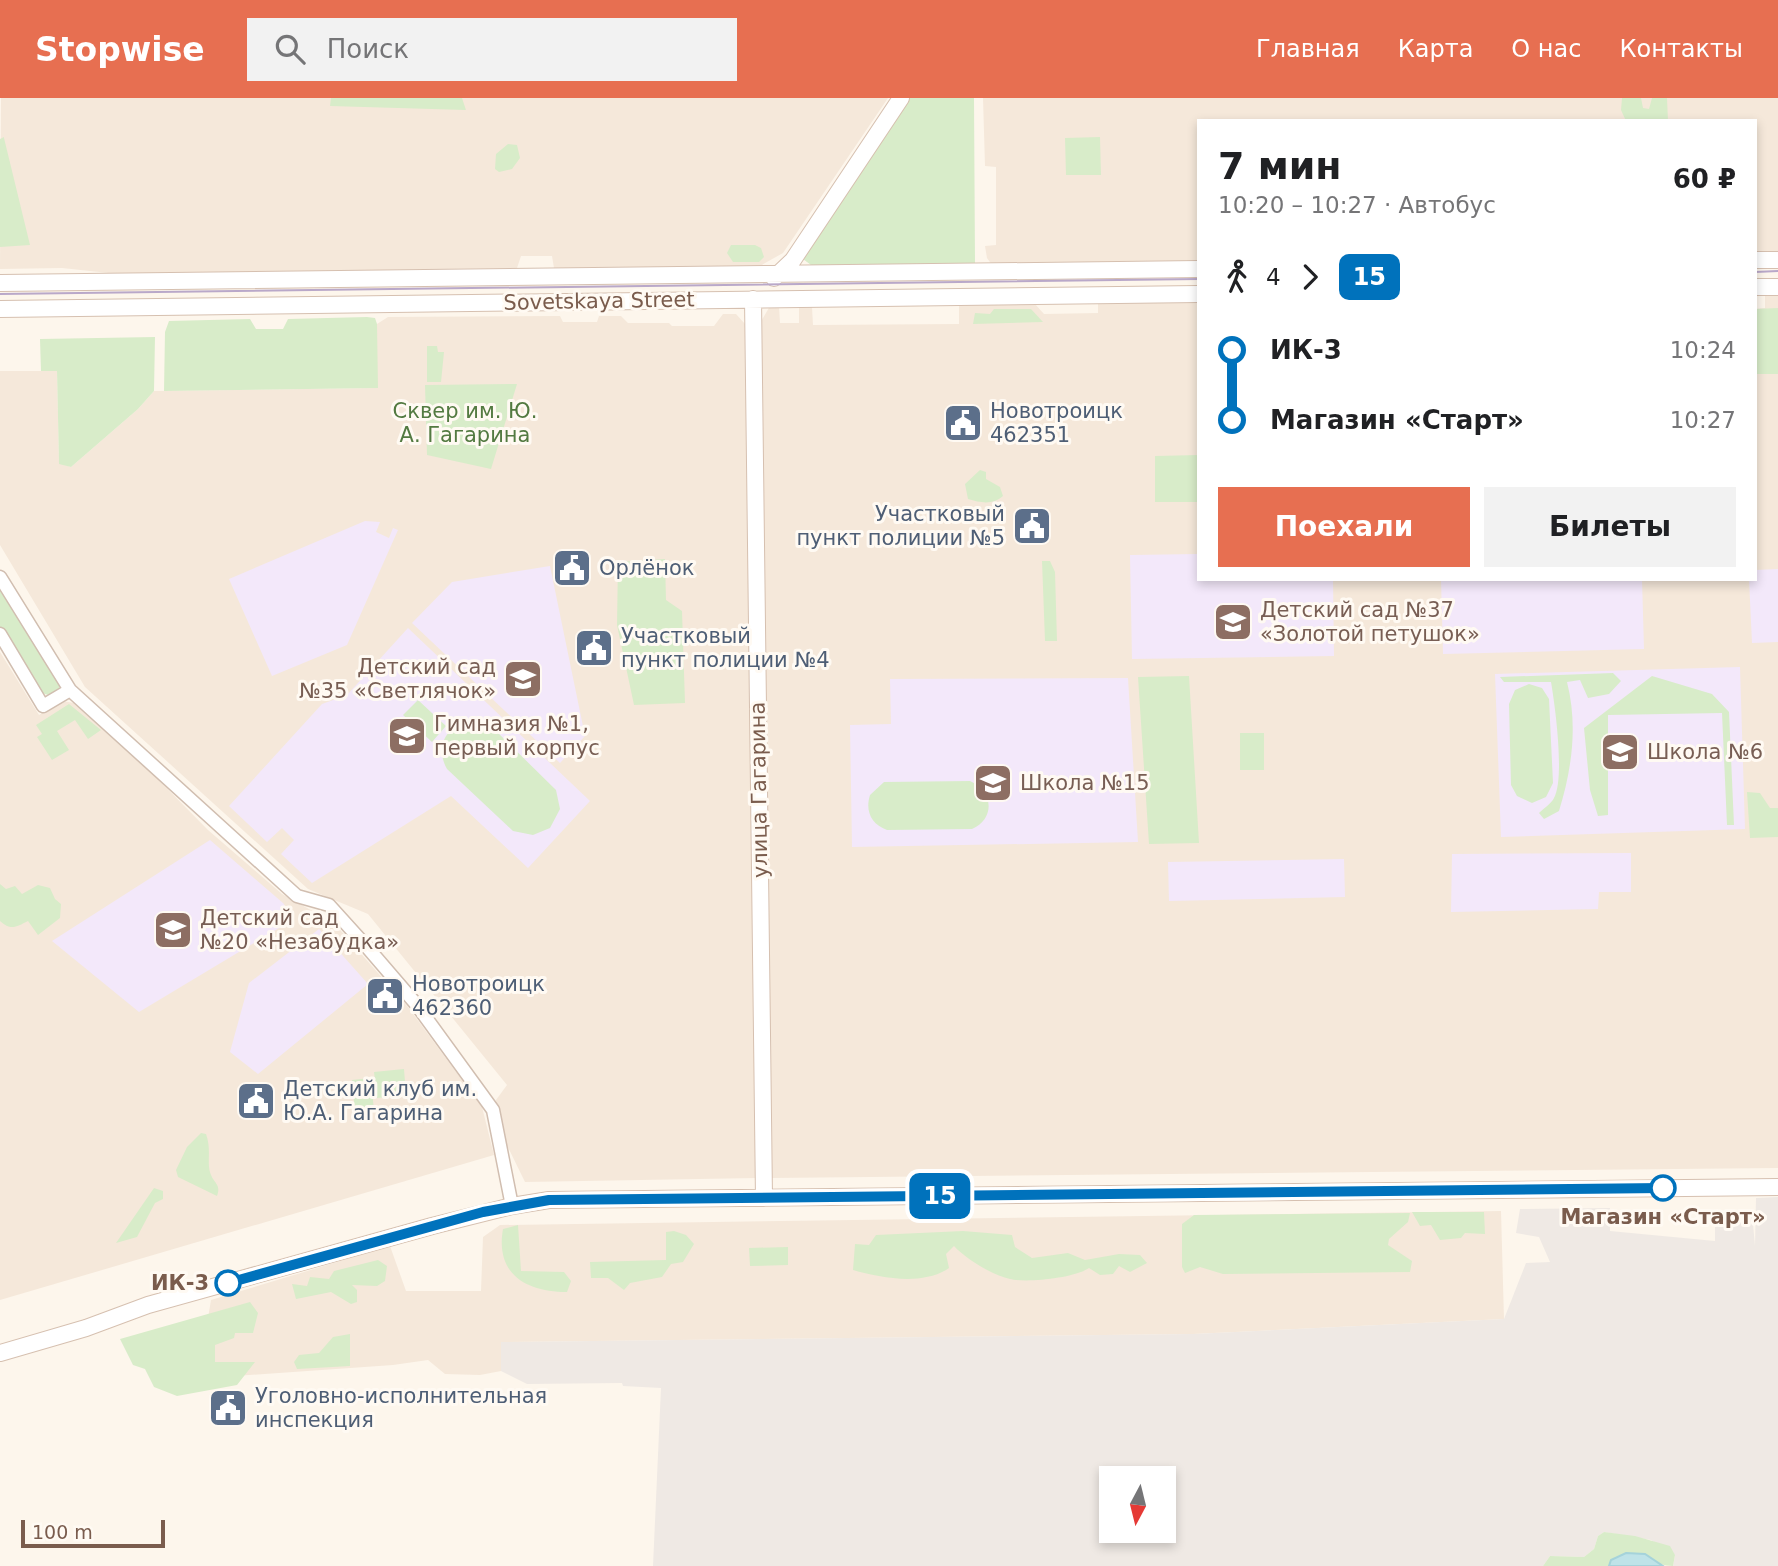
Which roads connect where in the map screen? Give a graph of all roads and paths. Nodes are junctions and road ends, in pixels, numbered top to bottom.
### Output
1 (901, 98) edge
2 (1757, 260) edge
3 (1778, 260) edge
4 (1197, 269) edge
5 (777, 276) junction
6 (0, 283) edge
7 (1778, 287) edge
8 (1757, 288) edge
9 (1197, 294) edge
10 (753, 299) junction
11 (0, 309) edge
12 (0, 577) edge
13 (0, 635) edge
14 (70, 690) junction
15 (1778, 1187) edge
16 (764, 1198) junction
17 (512, 1206) junction
18 (0, 1353) edge

1 - 5 main road
2 - 3 main road
4 - 5 main road, Sovetskaya Street
5 - 6 main road, Sovetskaya Street
5 - 10 main road
7 - 8 main road
9 - 10 main road, Sovetskaya Street
10 - 11 main road, Sovetskaya Street
10 - 16 main road, улица Гагарина
12 - 14 street
13 - 14 street
14 - 17 street
15 - 16 main road
16 - 17 main road
17 - 18 main road

